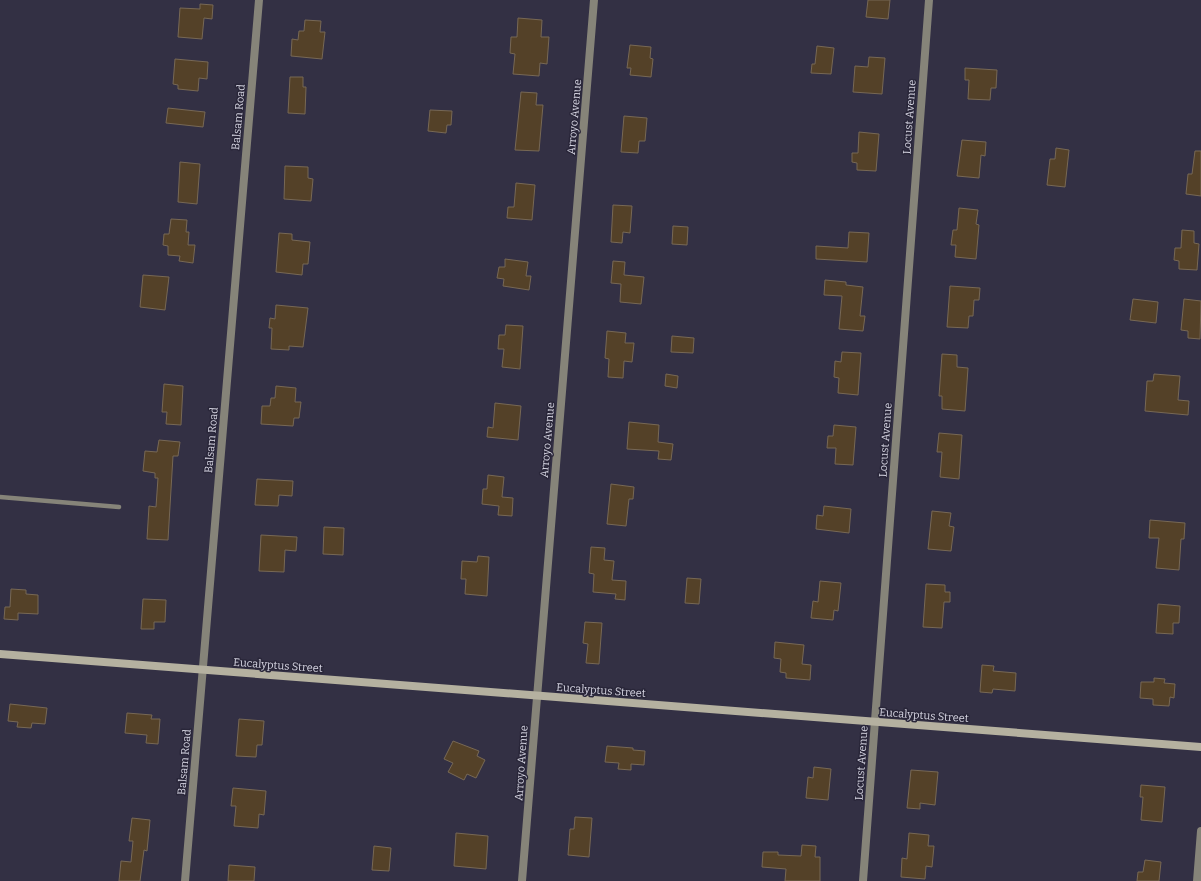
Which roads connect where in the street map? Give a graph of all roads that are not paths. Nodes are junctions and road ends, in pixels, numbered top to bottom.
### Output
1 (259, 0) edge
2 (594, 0) edge
3 (929, 0) edge
4 (0, 497) edge
5 (119, 507) dead end
6 (0, 654) edge
7 (202, 670) junction
8 (537, 696) junction
9 (875, 722) junction
10 (1201, 747) edge
11 (1201, 831) edge
12 (186, 881) edge
13 (522, 881) edge
14 (863, 881) edge
15 (1197, 881) edge

1 - 7 street, Balsam Road
2 - 8 street, Arroyo Avenue
3 - 9 street, Locust Avenue
4 - 5 lane
6 - 7 main road, Eucalyptus Street
7 - 8 main road, Eucalyptus Street
7 - 12 street, Balsam Road
8 - 9 main road, Eucalyptus Street
8 - 13 street, Arroyo Avenue
9 - 10 main road, Eucalyptus Street
9 - 14 street, Locust Avenue
11 - 15 street

